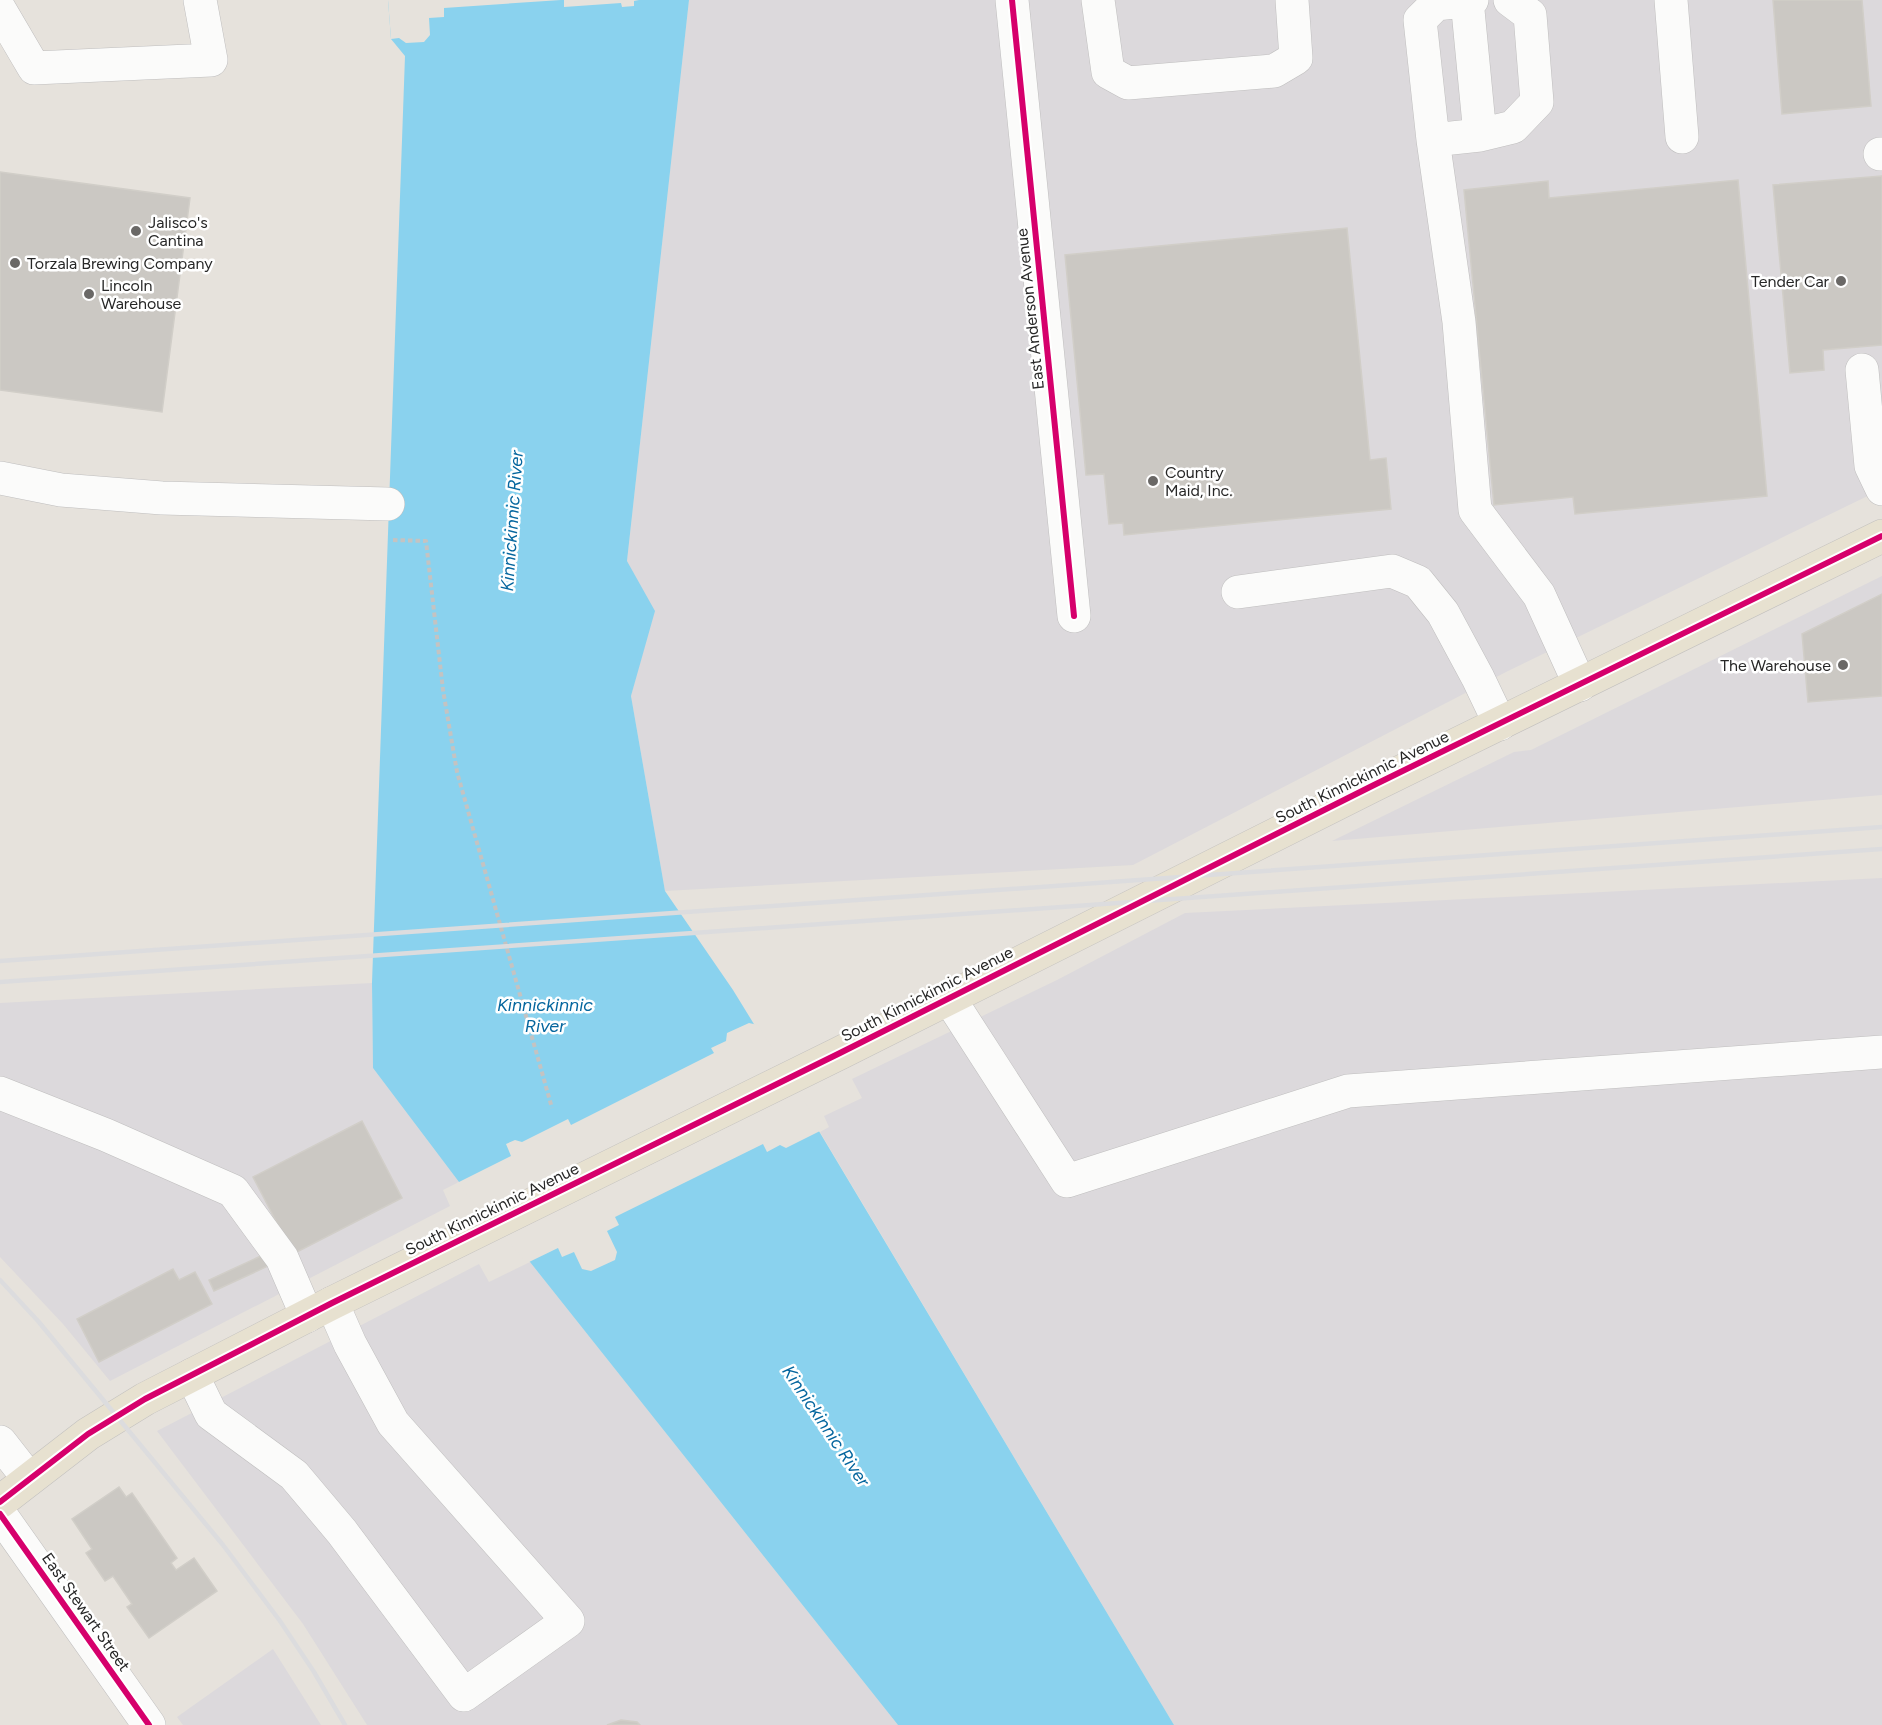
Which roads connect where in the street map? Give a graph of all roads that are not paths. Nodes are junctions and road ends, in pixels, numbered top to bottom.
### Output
1 (200, 0) edge
2 (1012, 0) edge
3 (1098, 0) edge
4 (1292, 0) edge
5 (1469, 0) edge
6 (1510, 0) edge
7 (1671, 0) edge
8 (0, 10) edge
9 (1480, 135) junction
10 (1682, 137) dead end
11 (1433, 140) junction
12 (1862, 370) dead end
13 (0, 478) edge
14 (1882, 489) edge
15 (388, 504) dead end
16 (1882, 536) edge
17 (1238, 592) dead end
18 (1074, 616) dead end
19 (1580, 685) junction
20 (1500, 724) junction
21 (949, 998) junction
22 (1882, 1052) edge
23 (0, 1093) edge
24 (320, 1310) junction
25 (192, 1376) junction
26 (0, 1442) edge
27 (29, 1479) junction
28 (0, 1502) edge
29 (0, 1514) edge
30 (149, 1725) edge

1 - 8 street
2 - 18 street, East Anderson Avenue
3 - 4 street
5 - 9 street
5 - 11 street
6 - 9 street
7 - 10 street
9 - 11 street
11 - 19 street
12 - 14 street
13 - 15 street
16 - 19 main road, South Kinnickinnic Avenue
17 - 20 street
19 - 20 main road, South Kinnickinnic Avenue
20 - 21 main road, South Kinnickinnic Avenue
21 - 22 street
21 - 24 main road, South Kinnickinnic Avenue
23 - 24 street
24 - 25 main road, South Kinnickinnic Avenue
24 - 25 street
25 - 27 main road, South Kinnickinnic Avenue
26 - 27 street
27 - 28 main road, South Kinnickinnic Avenue
29 - 30 street, East Stewart Street

